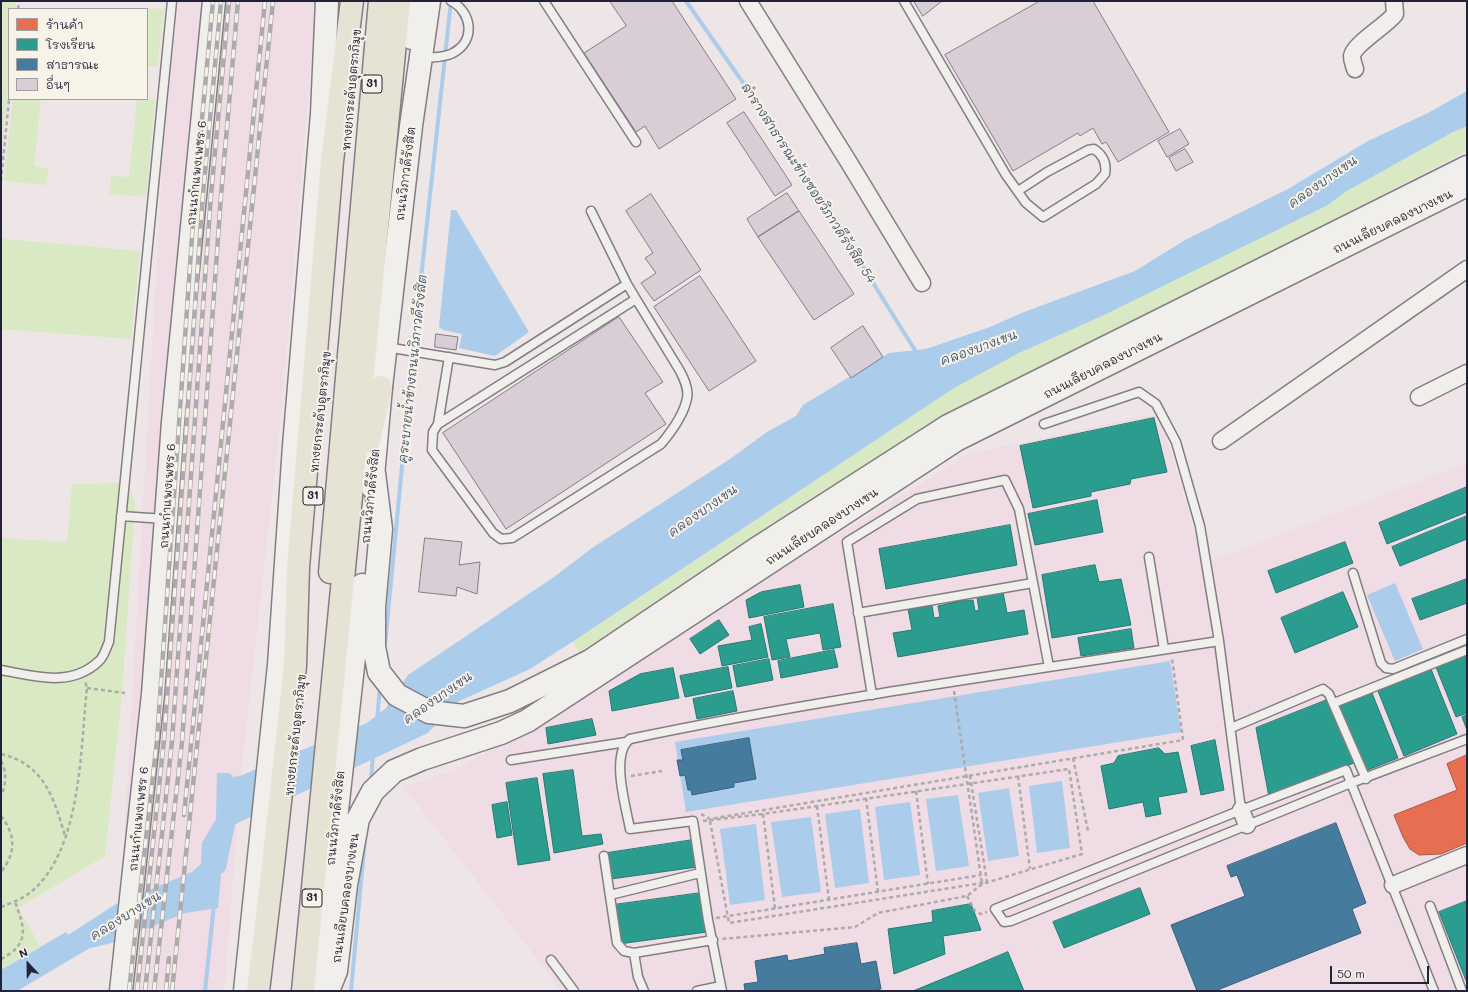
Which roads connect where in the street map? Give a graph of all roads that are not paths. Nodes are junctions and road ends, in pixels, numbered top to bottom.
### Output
1 (172, 1) edge
2 (214, 1) edge
3 (327, 1) edge
4 (339, 1) edge
5 (352, 1) edge
6 (360, 1) edge
7 (380, 1) edge
8 (399, 1) edge
9 (412, 1) edge
10 (429, 1) edge
11 (544, 1) edge
12 (748, 1) edge
13 (904, 1) edge
14 (1394, 1) edge
15 (454, 3) edge
16 (437, 56) junction
17 (1355, 69) dead end
18 (322, 114) junction
19 (411, 126) junction
20 (636, 142) dead end
21 (1467, 167) edge
22 (1467, 185) edge
23 (1018, 191) junction
24 (591, 211) dead end
25 (1467, 269) edge
26 (627, 284) junction
27 (922, 284) dead end
28 (636, 299) junction
29 (395, 348) junction
30 (449, 357) junction
31 (1467, 373) edge
32 (381, 387) junction
33 (1419, 397) dead end
34 (438, 424) junction
35 (1044, 424) dead end
36 (1221, 441) dead end
37 (294, 446) junction
38 (374, 473) junction
39 (121, 516) junction
40 (166, 520) junction
41 (348, 539) junction
42 (1149, 557) dead end
43 (298, 567) junction
44 (1353, 573) dead end
45 (1033, 583) junction
46 (858, 613) junction
47 (1467, 639) edge
48 (1219, 641) junction
49 (1167, 649) junction
50 (1467, 650) edge
51 (1049, 667) junction
52 (1, 670) edge
53 (872, 695) junction
54 (1334, 703) junction
55 (1231, 728) junction
56 (1467, 739) edge
57 (626, 742) junction
58 (277, 755) junction
59 (511, 760) dead end
60 (1366, 779) junction
61 (1351, 783) junction
62 (330, 802) junction
63 (1241, 810) junction
64 (1247, 825) junction
65 (269, 831) junction
66 (1467, 855) edge
67 (604, 856) dead end
68 (700, 873) junction
69 (1393, 885) junction
70 (610, 895) junction
71 (1430, 906) dead end
72 (713, 940) junction
73 (634, 953) junction
74 (550, 960) dead end
75 (722, 989) edge
76 (121, 991) edge
77 (245, 991) edge
78 (258, 991) edge
79 (271, 991) edge
80 (291, 991) edge
81 (303, 991) edge
82 (318, 991) edge
83 (328, 991) edge
84 (574, 991) edge
85 (644, 991) edge
86 (697, 991) edge
87 (1434, 991) edge
88 (1462, 991) edge

1 - 39 lane
2 - 40 main road, ถนนกำแพงเพชร 6
3 - 18 main road, 31
4 - 18 main road
5 - 43 highway, 31
6 - 79 highway, ทางยกระดับอุตราภิมุข / 31
7 - 80 highway, ทางยกระดับอุตราภิมุข / 31
8 - 41 highway, ถนนวิภาวดีรังสิต / 31
9 - 19 main road
10 - 16 main road, ถนนวิภาวดีรังสิต / 31
11 - 20 lane
12 - 27 street
13 - 23 lane
14 - 17 street
15 - 16 lane
16 - 19 main road, ถนนวิภาวดีรังสิต / 31
18 - 37 main road, 31
19 - 29 main road, ถนนวิภาวดีรังสิต / 31
21 - 38 main road, ถนนเลียบคลองบางเขน
22 - 83 main road, ถนนเลียบคลองบางเขน
23 - 23 lane
24 - 26 lane
25 - 36 street
26 - 28 lane
26 - 30 lane
28 - 34 lane
28 - 34 lane
29 - 30 lane
29 - 32 main road, ถนนวิภาวดีรังสิต / 31
30 - 34 lane
31 - 33 street
32 - 38 main road, ถนนวิภาวดีรังสิต / 31
32 - 41 highway
35 - 48 lane
37 - 43 highway
37 - 58 main road, 31
38 - 62 main road, ถนนวิภาวดีรังสิต / 31
39 - 40 lane
39 - 52 lane
40 - 76 main road, ถนนกำแพงเพชร 6
41 - 62 highway, ถนนวิภาวดีรังสิต / 31
42 - 49 lane
43 - 58 highway, 31
44 - 47 lane
45 - 46 lane
45 - 46 lane
45 - 51 lane
46 - 53 lane
48 - 49 lane
48 - 55 lane
49 - 51 lane
50 - 54 lane
51 - 53 lane
53 - 57 lane
54 - 55 lane
54 - 60 lane
55 - 63 lane
56 - 60 lane
57 - 59 lane
57 - 68 lane
58 - 65 highway, 31
60 - 61 lane
61 - 63 lane
61 - 64 lane
61 - 69 lane
62 - 81 highway, ถนนวิภาวดีรังสิต / 31
62 - 82 main road, ถนนวิภาวดีรังสิต / 31
63 - 64 street
63 - 64 lane
65 - 77 main road, 31
65 - 78 highway, 31
66 - 69 street
67 - 70 lane
68 - 70 lane
68 - 72 lane
69 - 87 lane
70 - 73 lane
71 - 88 lane
72 - 73 lane
72 - 75 lane
73 - 85 lane
74 - 84 lane
75 - 86 lane

